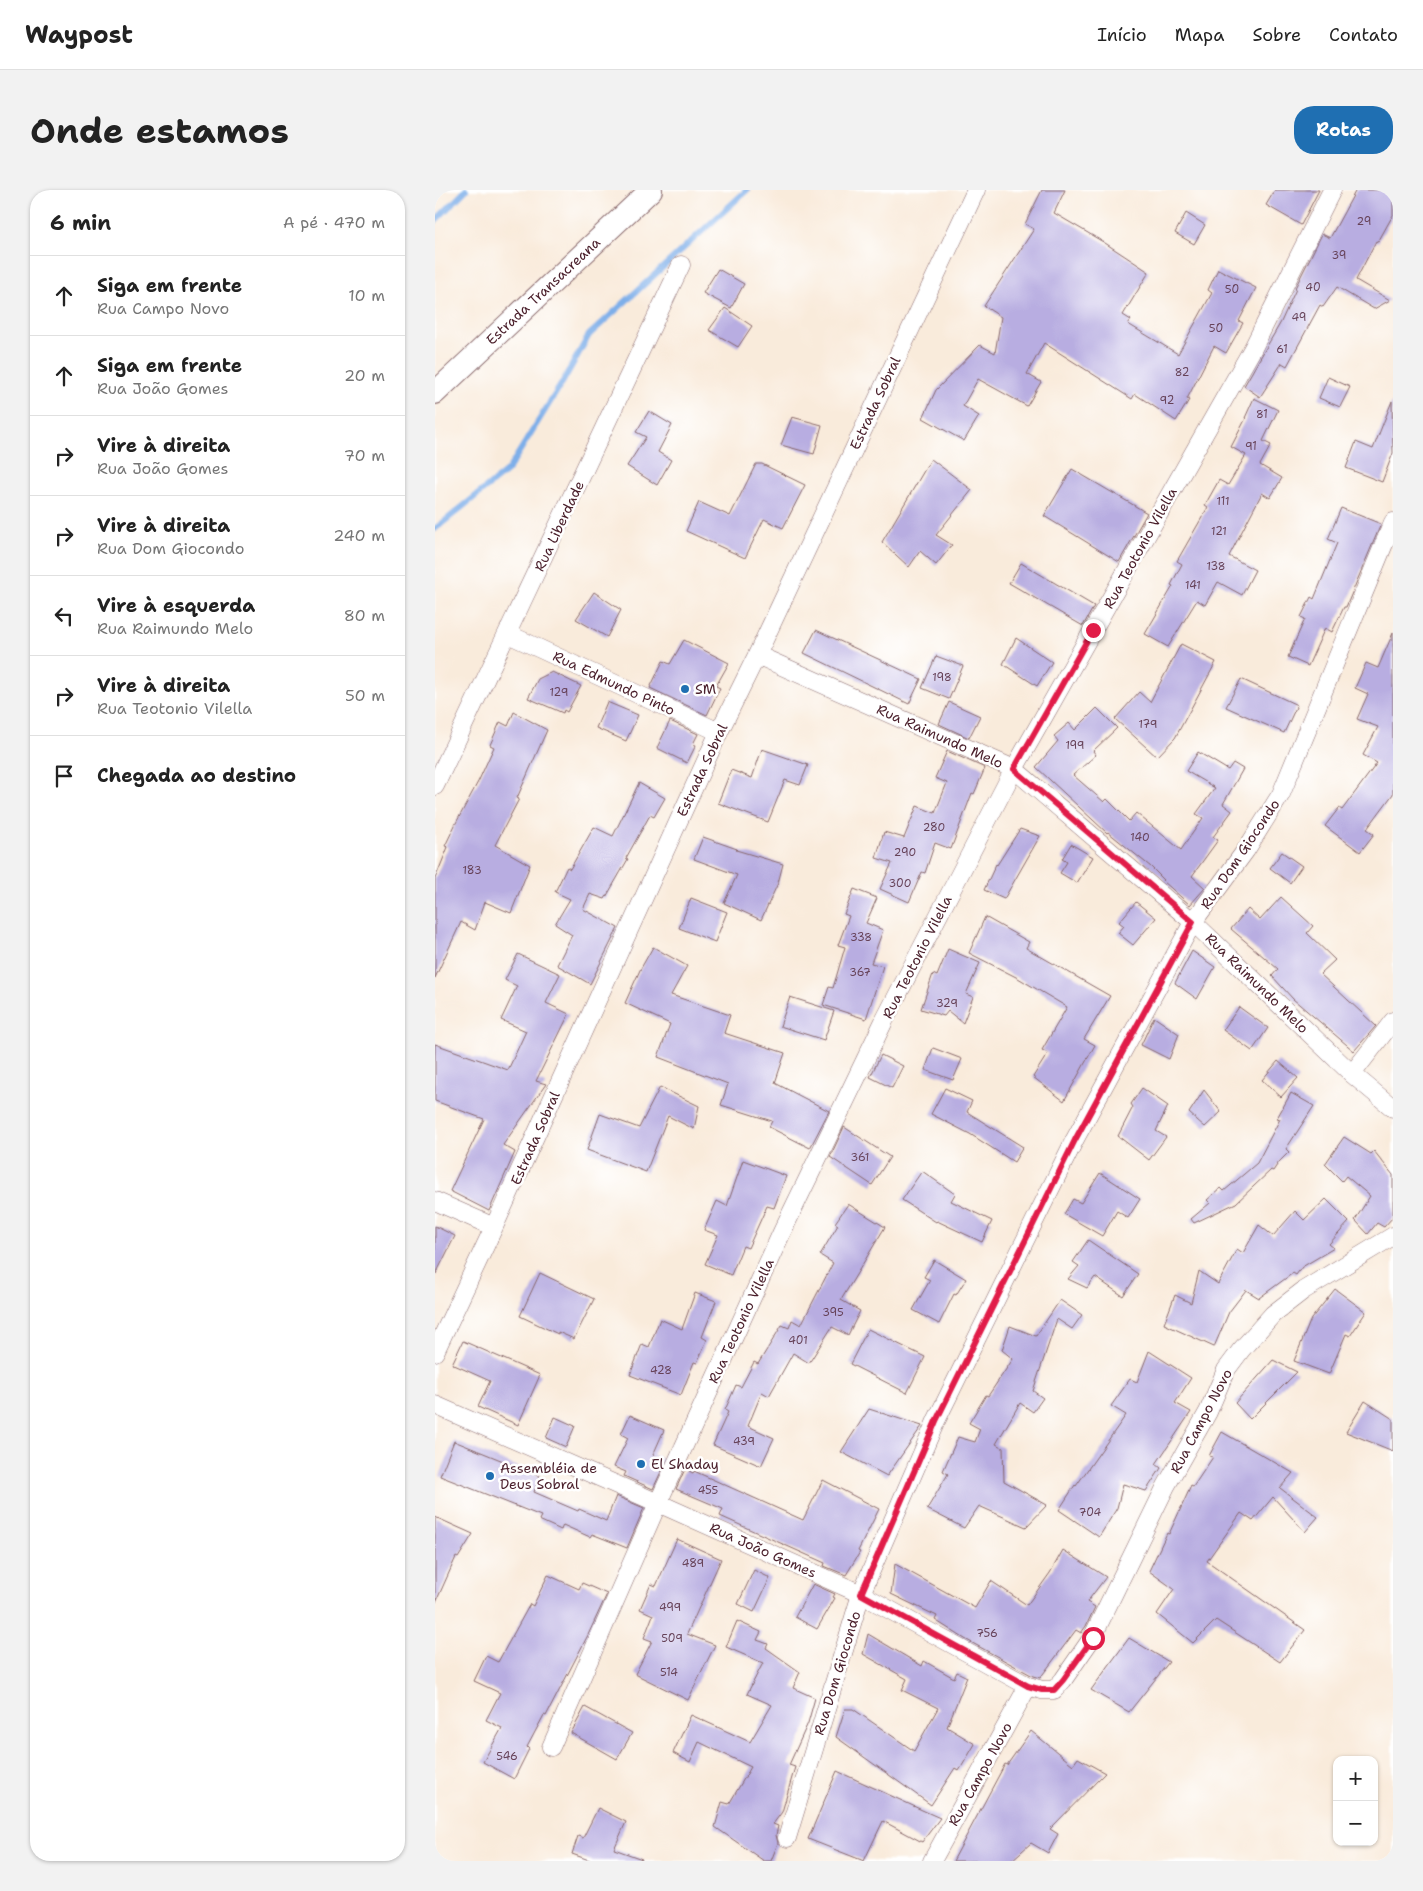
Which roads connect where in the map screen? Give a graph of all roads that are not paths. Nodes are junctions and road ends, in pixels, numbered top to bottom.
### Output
1 (651, 190) edge
2 (976, 190) edge
3 (1332, 190) edge
4 (681, 264) dead end
5 (435, 393) edge
6 (1393, 522) edge
7 (508, 634) junction
8 (757, 655) junction
9 (719, 732) junction
10 (442, 757) edge
11 (1014, 769) junction
12 (435, 786) edge
13 (1193, 922) junction
14 (1393, 1021) edge
15 (1352, 1074) junction
16 (1393, 1108) edge
17 (435, 1201) edge
18 (494, 1227) junction
19 (1393, 1236) edge
20 (435, 1352) edge
21 (435, 1404) edge
22 (658, 1503) junction
23 (861, 1594) junction
24 (1076, 1663) joint
25 (1028, 1686) junction
26 (551, 1748) dead end
27 (787, 1838) dead end
28 (932, 1861) edge

1 - 5 street, Estrada Transacreana
2 - 8 street, Estrada Sobral
3 - 11 street, Rua Teotonio Vilella
4 - 7 street, Rua Liberdade
6 - 13 street, Rua Dom Giocondo
7 - 9 street, Rua Edmundo Pinto
7 - 10 street, Rua Liberdade
8 - 9 street, Estrada Sobral
8 - 11 street, Rua Raimundo Melo
9 - 18 street, Estrada Sobral
10 - 12 street, Rua Liberdade
11 - 13 street, Rua Raimundo Melo
11 - 22 street, Rua Teotonio Vilella
13 - 15 street, Rua Raimundo Melo
13 - 23 street, Rua Dom Giocondo
14 - 15 street
15 - 16 street, Rua Raimundo Melo
17 - 18 street
18 - 20 street, Estrada Sobral
19 - 24 street, Rua Campo Novo
21 - 22 street, Rua João Gomes
22 - 23 street, Rua João Gomes
22 - 26 street, Rua Teotonio Vilella
23 - 25 street, Rua João Gomes
23 - 27 street, Rua Dom Giocondo
24 - 25 street, Rua João Gomes
25 - 28 street, Rua Campo Novo

